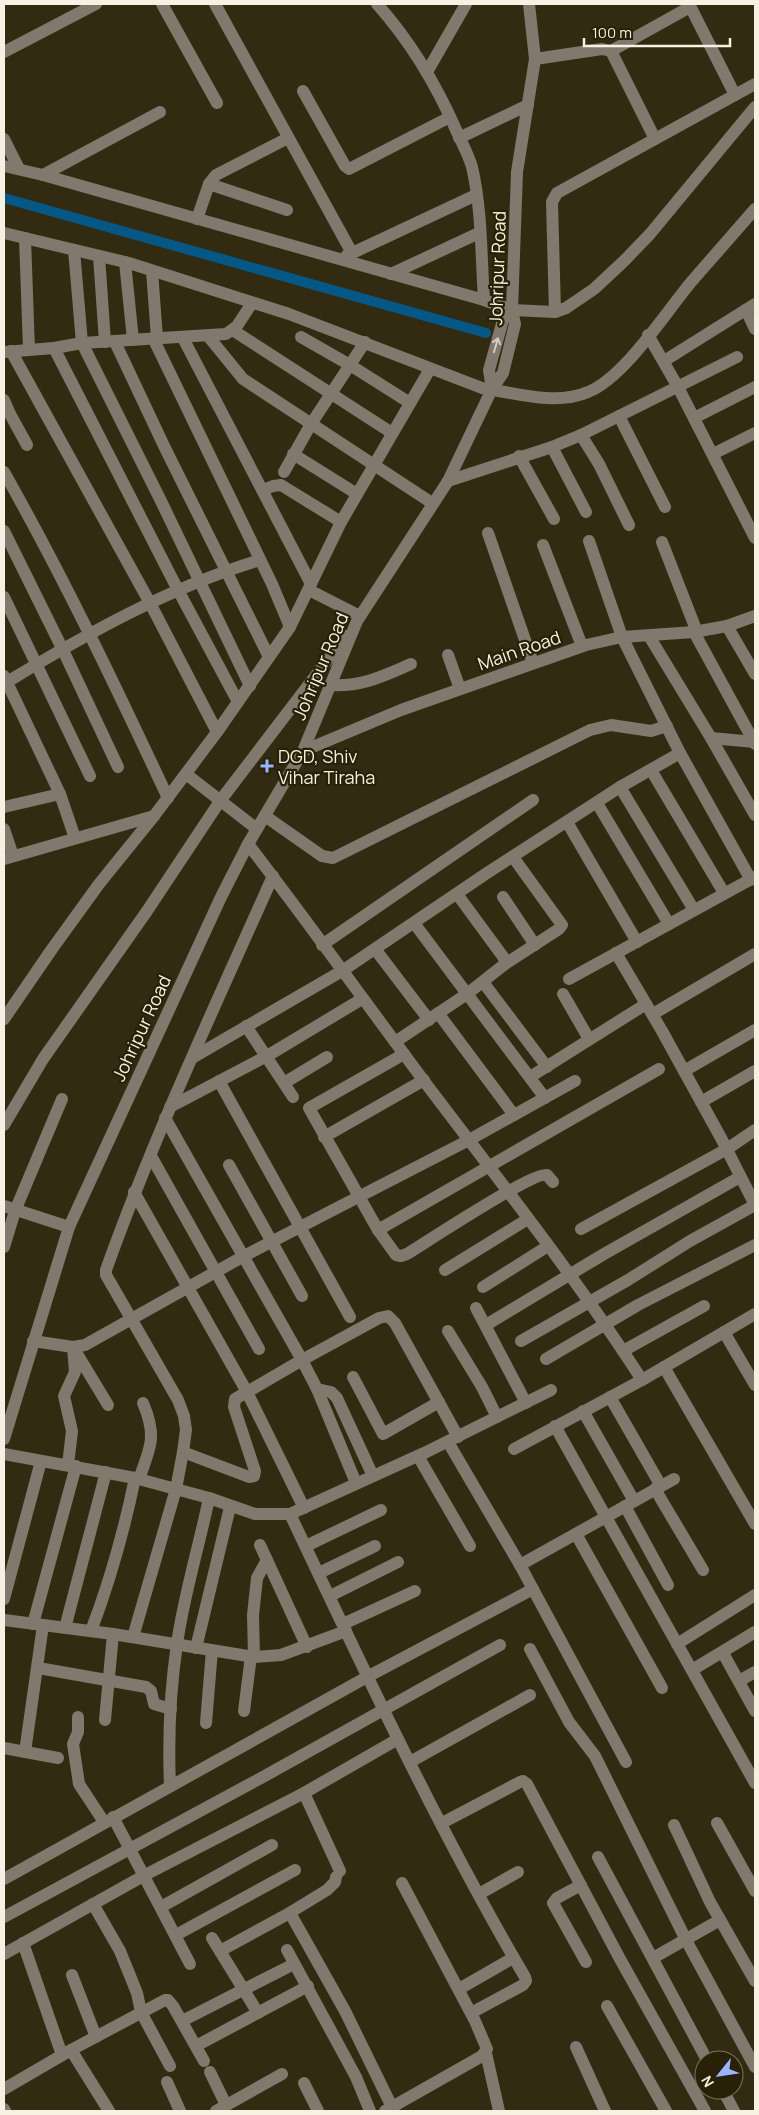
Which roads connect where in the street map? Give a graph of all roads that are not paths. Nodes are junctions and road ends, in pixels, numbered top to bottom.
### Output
1 (162, 4) edge
2 (215, 4) edge
3 (377, 4) edge
4 (466, 4) edge
5 (530, 4) edge
6 (90, 5) edge
7 (689, 6) edge
8 (612, 51) junction
9 (4, 52) edge
10 (535, 59) junction
11 (427, 72) junction
12 (755, 84) edge
13 (304, 91) dead end
14 (735, 95) junction
15 (217, 103) dead end
16 (528, 105) junction
17 (755, 107) edge
18 (160, 112) dead end
19 (450, 117) junction
20 (288, 138) junction
21 (459, 138) junction
22 (4, 139) edge
23 (655, 139) junction
24 (4, 166) edge
25 (19, 169) junction
26 (43, 174) junction
27 (209, 184) junction
28 (476, 194) junction
29 (287, 210) dead end
30 (755, 210) edge
31 (197, 219) junction
32 (4, 233) edge
33 (479, 233) junction
34 (25, 238) junction
35 (74, 250) junction
36 (352, 253) junction
37 (99, 256) junction
38 (339, 260) junction
39 (125, 262) junction
40 (152, 270) junction
41 (391, 274) junction
42 (484, 300) junction
43 (252, 302) junction
44 (750, 307) edge
45 (512, 310) junction
46 (555, 312) junction
47 (509, 322) junction
48 (755, 329) edge
49 (234, 330) junction
50 (648, 335) junction
51 (208, 336) junction
52 (301, 337) dead end
53 (155, 338) junction
54 (183, 338) junction
55 (133, 340) junction
56 (110, 342) junction
57 (366, 342) junction
58 (82, 344) junction
59 (54, 348) junction
60 (29, 350) junction
61 (7, 351) edge
62 (737, 357) dead end
63 (664, 361) junction
64 (350, 365) junction
65 (430, 369) junction
66 (755, 387) edge
67 (678, 388) junction
68 (492, 389) junction
69 (331, 394) junction
70 (4, 400) edge
71 (410, 403) junction
72 (619, 416) junction
73 (694, 418) junction
74 (311, 424) junction
75 (755, 433) edge
76 (392, 434) junction
77 (581, 435) junction
78 (27, 445) dead end
79 (552, 447) junction
80 (293, 454) junction
81 (713, 454) junction
82 (519, 456) junction
83 (374, 466) junction
84 (4, 472) edge
85 (284, 472) dead end
86 (448, 481) junction
87 (263, 490) junction
88 (357, 494) junction
89 (432, 503) junction
90 (665, 507) dead end
91 (586, 512) dead end
92 (750, 516) edge
93 (554, 519) dead end
94 (341, 522) junction
95 (629, 525) dead end
96 (4, 531) edge
97 (488, 533) dead end
98 (755, 538) edge
99 (589, 541) dead end
100 (662, 542) dead end
101 (543, 545) dead end
102 (260, 560) junction
103 (226, 570) junction
104 (199, 582) junction
105 (178, 590) junction
106 (312, 590) junction
107 (4, 597) edge
108 (150, 603) junction
109 (358, 619) junction
110 (754, 619) edge
111 (290, 626) junction
112 (727, 626) junction
113 (696, 632) junction
114 (90, 633) junction
115 (649, 636) junction
116 (622, 637) junction
117 (582, 646) junction
118 (62, 648) junction
119 (448, 655) dead end
120 (269, 657) junction
121 (533, 663) junction
122 (36, 664) junction
123 (411, 664) dead end
124 (755, 674) edge
125 (6, 678) edge
126 (330, 685) junction
127 (250, 686) junction
128 (460, 689) junction
129 (238, 702) junction
130 (667, 726) junction
131 (217, 732) junction
132 (711, 738) junction
133 (755, 743) edge
134 (303, 751) junction
135 (680, 753) junction
136 (118, 767) dead end
137 (651, 770) junction
138 (90, 776) dead end
139 (190, 778) junction
140 (620, 787) junction
141 (60, 794) junction
142 (168, 798) junction
143 (533, 800) dead end
144 (220, 802) junction
145 (597, 803) junction
146 (4, 807) edge
147 (755, 815) edge
148 (154, 816) junction
149 (265, 816) junction
150 (567, 822) junction
151 (4, 829) edge
152 (257, 829) junction
153 (75, 838) junction
154 (248, 844) junction
155 (9, 857) edge
156 (512, 857) junction
157 (273, 876) junction
158 (753, 878) edge
159 (724, 893) junction
160 (457, 894) junction
161 (503, 897) dead end
162 (694, 910) junction
163 (414, 923) junction
164 (669, 924) junction
165 (637, 942) junction
166 (322, 945) junction
167 (535, 945) junction
168 (376, 949) junction
169 (616, 953) junction
170 (755, 954) edge
171 (505, 964) junction
172 (342, 971) junction
173 (569, 979) dead end
174 (484, 982) junction
175 (467, 994) junction
176 (563, 994) dead end
177 (362, 999) junction
178 (650, 1009) junction
179 (434, 1016) junction
180 (4, 1019) edge
181 (246, 1026) junction
182 (755, 1030) edge
183 (589, 1039) junction
184 (395, 1042) junction
185 (404, 1054) junction
186 (267, 1056) junction
187 (326, 1057) dead end
188 (192, 1058) junction
189 (547, 1066) junction
190 (659, 1069) dead end
191 (684, 1071) junction
192 (755, 1071) edge
193 (530, 1077) junction
194 (424, 1080) junction
195 (219, 1081) junction
196 (575, 1081) dead end
197 (284, 1083) junction
198 (294, 1098) dead end
199 (545, 1098) junction
200 (62, 1099) dead end
201 (701, 1102) junction
202 (168, 1112) junction
203 (514, 1115) junction
204 (4, 1125) edge
205 (755, 1130) edge
206 (324, 1137) junction
207 (469, 1140) junction
208 (727, 1149) junction
209 (150, 1156) junction
210 (229, 1165) dead end
211 (489, 1167) junction
212 (740, 1177) junction
213 (553, 1182) dead end
214 (134, 1192) junction
215 (508, 1192) junction
216 (360, 1198) junction
217 (755, 1205) edge
218 (10, 1209) edge
219 (528, 1219) junction
220 (69, 1227) junction
221 (299, 1227) junction
222 (581, 1229) dead end
223 (378, 1230) junction
224 (271, 1242) junction
225 (755, 1245) edge
226 (548, 1246) junction
227 (4, 1247) edge
228 (244, 1256) junction
229 (445, 1270) dead end
230 (215, 1272) junction
231 (569, 1275) junction
232 (483, 1287) dead end
233 (188, 1288) junction
234 (302, 1296) dead end
235 (588, 1302) junction
236 (704, 1306) dead end
237 (476, 1308) dead end
238 (755, 1314) edge
239 (350, 1317) dead end
240 (132, 1318) junction
241 (606, 1324) junction
242 (486, 1325) junction
243 (448, 1331) dead end
244 (724, 1332) junction
245 (33, 1341) junction
246 (521, 1341) dead end
247 (74, 1347) junction
248 (259, 1349) dead end
249 (624, 1351) junction
250 (546, 1359) dead end
251 (302, 1360) junction
252 (664, 1367) junction
253 (353, 1377) dead end
254 (642, 1380) junction
255 (755, 1385) edge
256 (317, 1389) junction
257 (551, 1390) dead end
258 (247, 1392) junction
259 (610, 1397) junction
260 (439, 1402) junction
261 (526, 1402) junction
262 (143, 1403) dead end
263 (108, 1405) dead end
264 (583, 1411) junction
265 (497, 1417) junction
266 (6, 1422) edge
267 (555, 1426) junction
268 (4, 1439) edge
269 (453, 1439) junction
270 (514, 1449) dead end
271 (183, 1452) junction
272 (4, 1454) edge
273 (418, 1456) junction
274 (41, 1461) junction
275 (72, 1466) junction
276 (106, 1472) junction
277 (373, 1476) junction
278 (137, 1478) junction
279 (674, 1479) dead end
280 (356, 1484) junction
281 (658, 1487) junction
282 (176, 1489) junction
283 (209, 1498) junction
284 (629, 1504) junction
285 (230, 1506) junction
286 (304, 1508) junction
287 (381, 1510) dead end
288 (290, 1514) junction
289 (606, 1517) junction
290 (755, 1524) edge
291 (576, 1534) junction
292 (260, 1545) dead end
293 (306, 1546) junction
294 (374, 1546) dead end
295 (470, 1546) dead end
296 (268, 1560) junction
297 (398, 1562) dead end
298 (520, 1565) junction
299 (703, 1570) dead end
300 (319, 1573) junction
301 (668, 1584) dead end
302 (533, 1589) junction
303 (415, 1591) dead end
304 (755, 1595) edge
305 (330, 1596) junction
306 (4, 1599) edge
307 (4, 1620) edge
308 (38, 1624) junction
309 (65, 1628) junction
310 (344, 1628) junction
311 (91, 1631) junction
312 (755, 1632) edge
313 (113, 1634) junction
314 (133, 1637) junction
315 (176, 1644) junction
316 (677, 1644) junction
317 (500, 1645) dead end
318 (307, 1647) junction
319 (196, 1648) junction
320 (530, 1649) dead end
321 (212, 1650) junction
322 (723, 1653) junction
323 (252, 1657) junction
324 (44, 1669) dead end
325 (692, 1670) junction
326 (755, 1672) edge
327 (367, 1677) junction
328 (739, 1681) junction
329 (108, 1682) junction
330 (662, 1688) dead end
331 (530, 1695) dead end
332 (170, 1710) junction
333 (384, 1710) junction
334 (755, 1710) edge
335 (244, 1712) dead end
336 (78, 1717) dead end
337 (105, 1720) dead end
338 (206, 1722) dead end
339 (398, 1739) junction
340 (4, 1748) edge
341 (25, 1752) junction
342 (58, 1758) dead end
343 (410, 1762) junction
344 (626, 1762) dead end
345 (755, 1783) edge
346 (170, 1786) junction
347 (304, 1793) junction
348 (109, 1820) junction
349 (442, 1823) junction
350 (717, 1824) dead end
351 (674, 1825) dead end
352 (272, 1845) dead end
353 (130, 1848) junction
354 (598, 1857) dead end
355 (295, 1870) dead end
356 (518, 1872) dead end
357 (5, 1874) edge
358 (145, 1875) junction
359 (402, 1883) dead end
360 (581, 1885) junction
361 (755, 1891) edge
362 (479, 1894) junction
363 (93, 1904) junction
364 (161, 1906) junction
365 (290, 1913) junction
366 (4, 1917) edge
367 (720, 1920) junction
368 (176, 1935) junction
369 (212, 1938) dead end
370 (686, 1940) junction
371 (23, 1943) junction
372 (287, 1950) dead end
373 (220, 1951) junction
374 (4, 1954) edge
375 (513, 1958) junction
376 (653, 1958) junction
377 (586, 1962) dead end
378 (190, 1964) dead end
379 (294, 1964) junction
380 (72, 1975) dead end
381 (755, 1981) edge
382 (308, 1986) junction
383 (458, 1989) junction
384 (244, 1990) junction
385 (607, 2006) dead end
386 (141, 2012) junction
387 (258, 2013) junction
388 (471, 2013) junction
389 (182, 2021) junction
390 (96, 2037) junction
391 (196, 2046) junction
392 (576, 2047) dead end
393 (702, 2050) edge
394 (67, 2052) junction
395 (486, 2053) junction
396 (170, 2066) dead end
397 (755, 2067) edge
398 (282, 2074) dead end
399 (167, 2082) dead end
400 (304, 2083) dead end
401 (4, 2089) edge
402 (221, 2108) edge
403 (389, 2109) edge
404 (109, 2111) edge
405 (180, 2111) edge
406 (318, 2111) edge
407 (370, 2111) edge
408 (499, 2111) edge
409 (605, 2111) edge
410 (666, 2111) edge
411 (705, 2111) edge

1 - 15 street
2 - 20 street
3 - 11 street
4 - 11 street
5 - 10 street, Johripur Road
6 - 9 street
7 - 8 street
7 - 14 street
8 - 10 street
8 - 23 street
10 - 16 street, Johripur Road
11 - 19 street
12 - 14 street
13 - 19 street
14 - 23 street
16 - 21 street
16 - 45 street, Johripur Road
17 - 46 street
18 - 26 street
19 - 21 street
20 - 27 street
20 - 36 street
21 - 28 street
22 - 25 street
23 - 46 street
24 - 25 street
25 - 26 street
26 - 31 street
27 - 29 street
27 - 31 street
28 - 33 street
28 - 36 street
30 - 50 street
31 - 38 street
32 - 34 street
33 - 41 street
33 - 42 street
34 - 35 street
34 - 60 street
35 - 37 street
35 - 58 street
36 - 38 street
37 - 39 street
37 - 56 street
38 - 41 street
39 - 40 street
39 - 55 street
40 - 43 street
40 - 53 street
41 - 42 street
42 - 45 street
43 - 49 street
43 - 57 street
44 - 48 street
44 - 63 street
45 - 46 street
45 - 47 street
47 - 68 street, Johripur Road
68 -> 47 street
49 - 51 street
49 - 69 street
50 - 63 street
50 - 68 street
51 - 54 street
51 - 74 street
52 - 64 street
53 - 54 street
53 - 55 street
53 - 102 street
54 - 87 street
55 - 56 street
56 - 58 street
56 - 103 street
57 - 64 street
57 - 65 street
58 - 59 street
58 - 104 street
59 - 60 street
59 - 105 street
60 - 61 street
61 - 108 street
62 - 67 street
63 - 67 street
64 - 69 street
64 - 71 street
65 - 68 street
65 - 71 street
66 - 73 street
67 - 72 street
67 - 73 street
68 - 86 street, Johripur Road
69 - 74 street
69 - 76 street
70 - 78 street
71 - 76 street
72 - 77 street
72 - 90 street
73 - 81 street
74 - 80 street
74 - 83 street
75 - 81 street
76 - 83 street
77 - 79 street
77 - 95 street
79 - 82 street
79 - 91 street
80 - 85 street
80 - 88 street
81 - 92 street
82 - 86 street
82 - 93 street
83 - 88 street
83 - 89 street
84 - 114 street
86 - 89 street, Johripur Road
87 - 94 street
87 - 106 street
88 - 94 street
89 - 109 street, Johripur Road
92 - 98 street
94 - 106 street
96 - 118 street
97 - 121 street
99 - 116 street
100 - 113 street
101 - 117 street
102 - 103 street
102 - 111 street
103 - 104 street
103 - 120 street
104 - 105 street
104 - 127 street
105 - 108 street
105 - 129 street
106 - 109 street
106 - 111 street
107 - 122 street
108 - 114 street
108 - 131 street
109 - 126 street, Johripur Road
109 - 144 street
110 - 112 street, Main Road
111 - 120 street
112 - 113 street, Main Road
112 - 124 street
113 - 115 street, Main Road
113 - 133 street
114 - 118 street
114 - 142 street
115 - 116 street, Main Road
115 - 132 street
116 - 117 street, Main Road
116 - 130 street
117 - 121 street, Main Road
118 - 122 street
118 - 136 street
119 - 128 street
120 - 127 street
121 - 128 street, Main Road
122 - 125 street
122 - 138 street
123 - 126 street
125 - 141 street
126 - 134 street, Johripur Road
127 - 129 street
128 - 134 street, Main Road
129 - 131 street
130 - 135 street
130 - 149 street
131 - 139 street
132 - 133 street
132 - 147 street
134 - 149 street, Johripur Road
135 - 137 street
135 - 158 street
137 - 140 street
137 - 159 street
139 - 142 street
139 - 144 street
140 - 145 street
140 - 162 street
141 - 146 street
141 - 153 street
142 - 148 street
143 - 166 street
144 - 152 street
144 - 204 street
145 - 150 street
145 - 164 street
148 - 153 street
148 - 180 street
149 - 152 street, Johripur Road
150 - 156 street
150 - 165 street
151 - 155 street
152 - 154 street, Johripur Road
153 - 155 street
154 - 157 street
154 - 220 street, Johripur Road
156 - 160 street
156 - 167 street
157 - 166 street
157 - 188 street
158 - 159 street
159 - 162 street
160 - 163 street
160 - 171 street
161 - 167 street
162 - 164 street
163 - 168 street
163 - 175 street
164 - 165 street
165 - 169 street
166 - 172 street
167 - 171 street
168 - 172 street
168 - 179 street
169 - 173 street
169 - 178 street
170 - 178 street
171 - 174 street
172 - 177 street
172 - 181 street
174 - 175 street
174 - 189 street
175 - 179 street
175 - 193 street
176 - 183 street
177 - 184 street
177 - 186 street
178 - 183 street
178 - 191 street
179 - 184 street
179 - 203 street
181 - 186 street
181 - 188 street
182 - 191 street
183 - 189 street
184 - 185 street
185 - 194 street
185 - 206 street
186 - 195 street
186 - 197 street
187 - 197 street
188 - 202 street
189 - 193 street
190 - 211 street
191 - 201 street
192 - 201 street
193 - 199 street
194 - 206 street
194 - 207 street
195 - 202 street
195 - 221 street
196 - 199 street
197 - 198 street
199 - 203 street
200 - 218 street
201 - 208 street
202 - 209 street
202 - 228 street
203 - 207 street
205 - 208 street
206 - 216 street
207 - 211 street
207 - 216 street
208 - 212 street
208 - 222 street
209 - 214 street
209 - 230 street
210 - 224 street
211 - 215 street
211 - 223 street
212 - 217 street
212 - 231 street
213 - 215 street
214 - 233 street
214 - 240 street
215 - 219 street
215 - 223 street
216 - 221 street
216 - 223 street
217 - 235 street
218 - 220 street
218 - 227 street
219 - 226 street
219 - 229 street
220 - 245 street, Johripur Road
221 - 224 street
221 - 239 street
224 - 228 street
224 - 234 street
225 - 241 street
226 - 231 street
226 - 232 street
228 - 230 street
228 - 251 street
230 - 233 street
230 - 248 street
231 - 235 street
231 - 242 street
233 - 240 street
233 - 258 street
235 - 241 street
235 - 246 street
236 - 249 street
237 - 242 street
238 - 244 street
240 - 247 street
240 - 271 street
241 - 249 street
241 - 250 street
242 - 261 street
243 - 265 street
244 - 252 street
244 - 255 street
245 - 247 street
245 - 266 street, Johripur Road
247 - 263 street
247 - 275 street
249 - 254 street
251 - 256 street
251 - 258 street
251 - 260 street
252 - 254 street
252 - 290 street
253 - 260 street
254 - 259 street
256 - 277 street
256 - 280 street
257 - 261 street
258 - 271 street
258 - 286 street
259 - 264 street
259 - 281 street
260 - 269 street
261 - 265 street
262 - 278 street
264 - 267 street
264 - 284 street
265 - 269 street
266 - 268 street, Johripur Road
267 - 270 street
267 - 289 street
269 - 273 street
269 - 298 street
271 - 282 street
272 - 274 street
273 - 277 street
273 - 295 street
274 - 275 street
274 - 306 street
275 - 276 street
275 - 308 street
276 - 278 street
276 - 309 street
277 - 280 street
278 - 282 street
278 - 311 street
279 - 281 street
280 - 286 street
281 - 284 street
281 - 299 street
282 - 283 street
282 - 314 street
283 - 285 street
283 - 315 street
284 - 289 street
284 - 301 street
285 - 288 street
285 - 319 street
286 - 288 street
287 - 293 street
288 - 293 street
289 - 291 street
289 - 316 street
291 - 298 street
291 - 330 street
292 - 296 street
293 - 300 street
294 - 300 street
296 - 318 street
296 - 323 street
297 - 305 street
298 - 302 street
300 - 305 street
302 - 327 street
302 - 344 street
303 - 310 street
304 - 316 street
305 - 310 street
307 - 308 street
308 - 309 street
308 - 341 street
309 - 311 street
310 - 318 street
310 - 327 street
311 - 313 street
312 - 322 street
313 - 314 street
313 - 329 street
314 - 315 street
315 - 319 street
315 - 332 street
316 - 325 street
317 - 333 street
318 - 323 street
319 - 321 street
320 - 370 street
321 - 323 street
321 - 338 street
322 - 325 street
322 - 328 street
323 - 335 street
324 - 329 street
325 - 345 street
326 - 328 street
327 - 333 street
327 - 346 street
328 - 334 street
329 - 332 street
329 - 337 street
331 - 343 street
332 - 346 street
333 - 339 street
333 - 353 street
336 - 348 street
339 - 343 street
339 - 347 street
340 - 341 street
341 - 342 street
343 - 349 street
346 - 348 street
347 - 358 street
347 - 365 street
348 - 353 street
348 - 357 street
349 - 360 street
349 - 362 street
350 - 361 street
351 - 367 street
352 - 364 street
353 - 358 street
353 - 366 street
354 - 376 street
355 - 368 street
356 - 362 street
358 - 363 street
358 - 364 street
359 - 383 street
360 - 377 street
360 - 411 street
362 - 375 street
363 - 371 street
363 - 386 street
364 - 368 street
365 - 373 street
365 - 403 street
367 - 370 street
367 - 381 street
368 - 378 street
369 - 373 street
370 - 376 street
370 - 397 street
371 - 374 street
371 - 394 street
372 - 379 street
373 - 384 street
375 - 383 street
375 - 388 street
376 - 393 street
379 - 382 street
379 - 384 street
380 - 390 street
382 - 387 street
382 - 407 street
383 - 388 street
384 - 387 street
384 - 389 street
385 - 410 street
386 - 389 street
386 - 390 street
386 - 396 street
387 - 391 street
388 - 395 street
389 - 391 street
390 - 394 street
391 - 402 street
392 - 409 street
394 - 401 street
394 - 404 street
395 - 403 street
395 - 408 street
398 - 402 street
399 - 405 street
400 - 406 street

